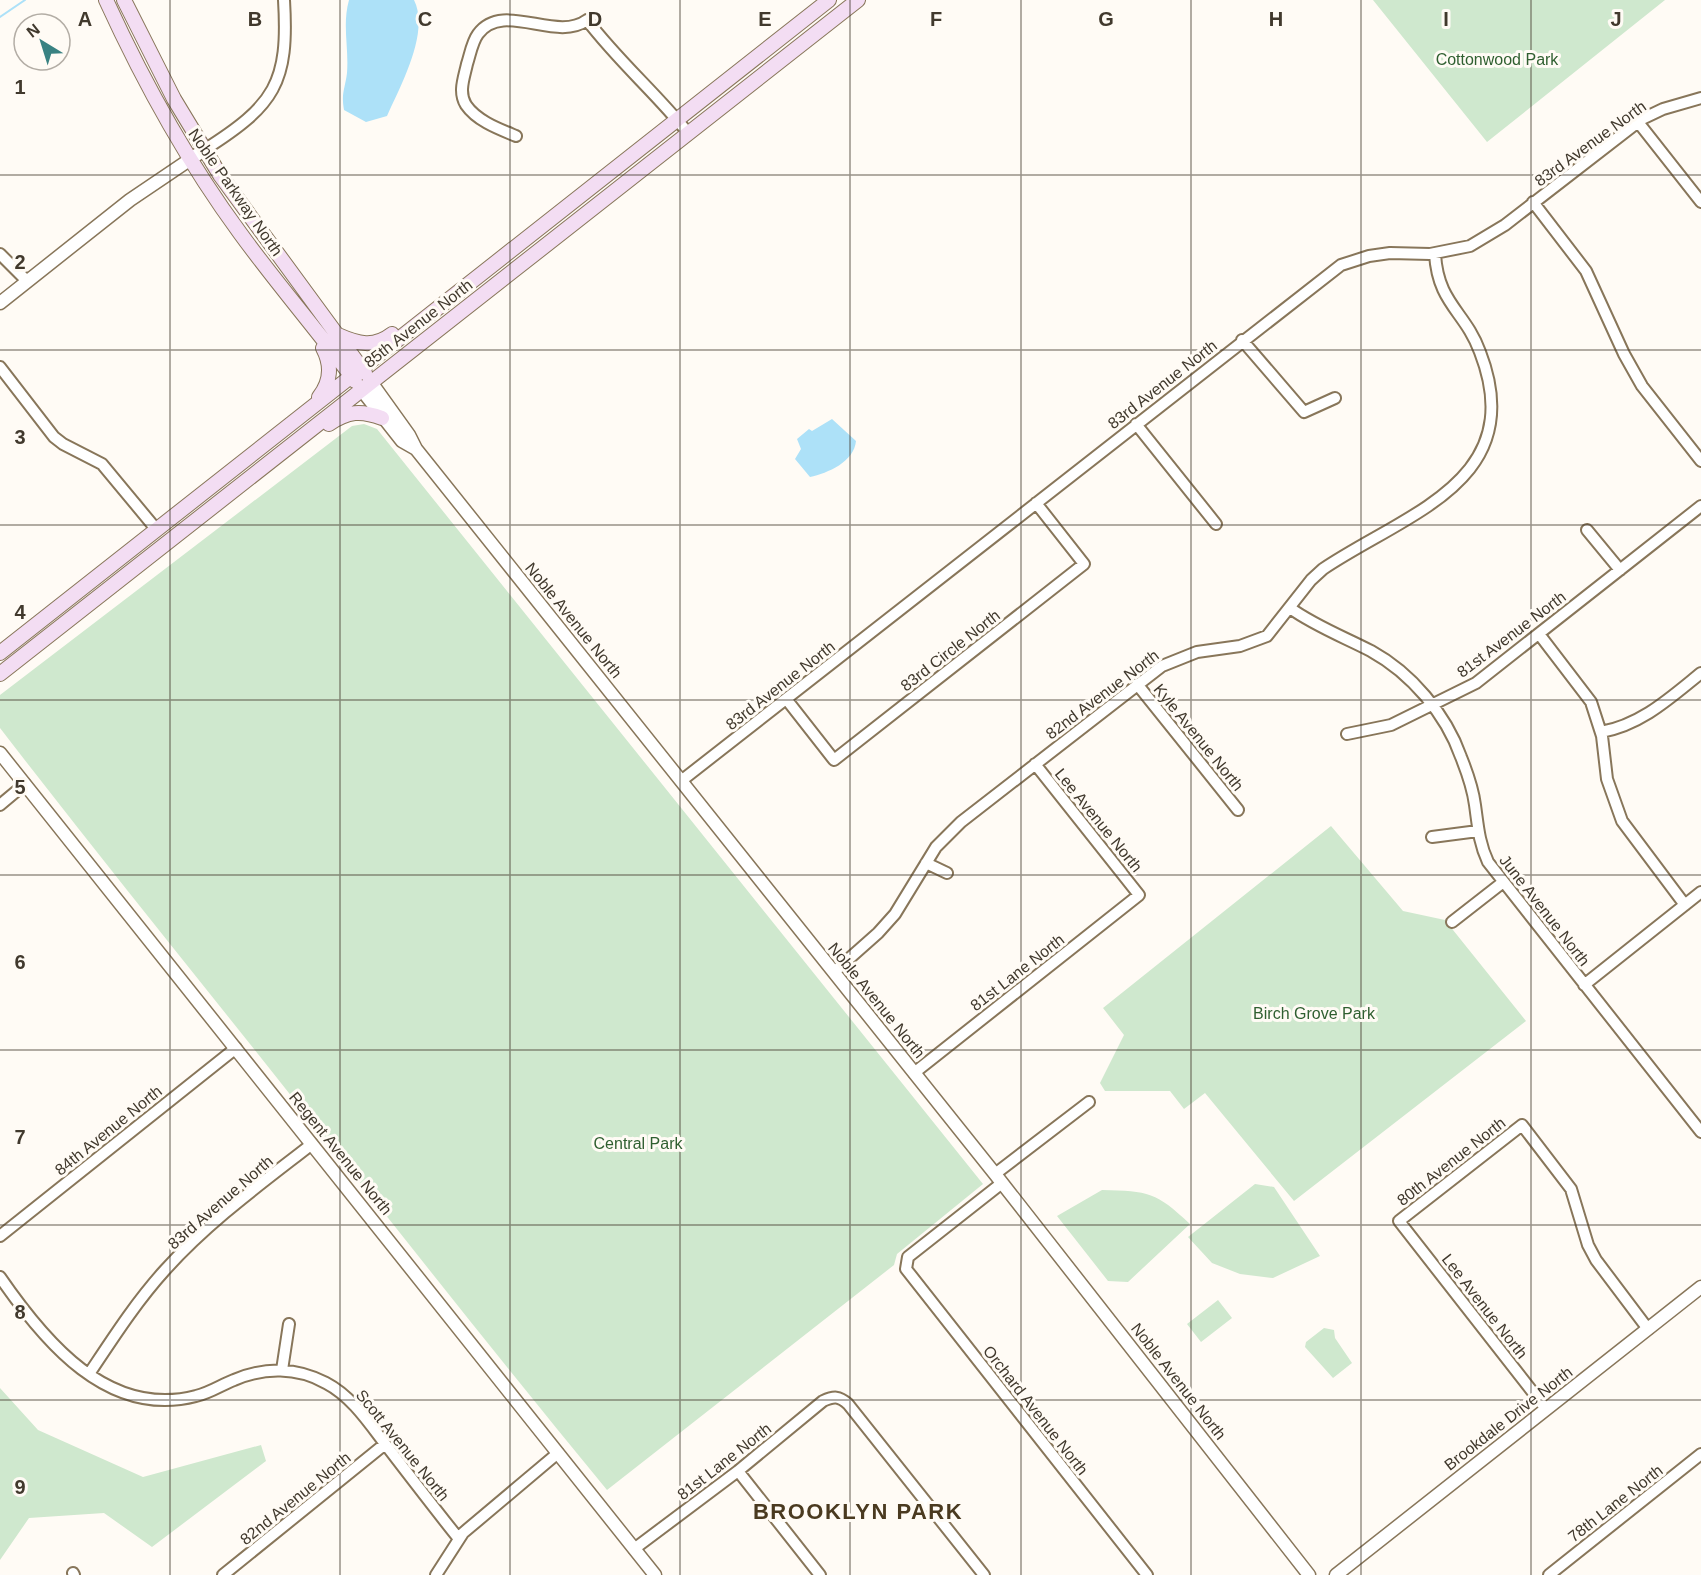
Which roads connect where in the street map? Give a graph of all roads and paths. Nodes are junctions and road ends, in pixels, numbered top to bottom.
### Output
1 (106, 0) edge
2 (124, 0) edge
3 (284, 0) edge
4 (829, 0) edge
5 (858, 0) edge
6 (1701, 98) edge
7 (677, 119) junction
8 (1638, 122) junction
9 (688, 133) junction
10 (516, 136) dead end
11 (204, 150) junction
12 (190, 159) junction
13 (1533, 202) junction
14 (1701, 202) edge
15 (0, 254) edge
16 (1434, 254) junction
17 (475, 278) junction
18 (27, 281) junction
19 (0, 303) edge
20 (299, 308) junction
21 (337, 335) junction
22 (1242, 340) junction
23 (0, 367) edge
24 (356, 371) junction
25 (366, 385) junction
26 (1335, 398) dead end
27 (309, 409) junction
28 (382, 418) junction
29 (1136, 424) junction
30 (416, 448) junction
31 (1701, 461) edge
32 (242, 483) junction
33 (1036, 503) junction
34 (1428, 505) junction
35 (1701, 506) edge
36 (1434, 516) dead end
37 (1216, 524) dead end
38 (156, 530) junction
39 (1587, 530) dead end
40 (1620, 570) junction
41 (1290, 608) junction
42 (1539, 634) junction
43 (0, 653) edge
44 (1701, 673) edge
45 (0, 674) edge
46 (1137, 684) junction
47 (787, 700) junction
48 (1433, 706) junction
49 (1601, 732) junction
50 (1347, 734) dead end
51 (0, 753) edge
52 (1035, 764) junction
53 (681, 781) junction
54 (25, 784) junction
55 (0, 805) edge
56 (1238, 810) dead end
57 (1478, 831) junction
58 (1432, 837) dead end
59 (926, 863) junction
60 (947, 873) dead end
61 (1502, 883) junction
62 (1701, 892) edge
63 (1139, 894) joint
64 (1685, 904) junction
65 (1452, 922) dead end
66 (834, 972) junction
67 (1584, 985) junction
68 (236, 1048) junction
69 (914, 1073) junction
70 (1089, 1102) dead end
71 (1701, 1132) edge
72 (312, 1144) junction
73 (999, 1179) junction
74 (1399, 1221) joint
75 (0, 1236) edge
76 (0, 1277) edge
77 (1701, 1287) edge
78 (289, 1324) dead end
79 (1648, 1329) junction
80 (282, 1370) junction
81 (89, 1374) junction
82 (1546, 1408) junction
83 (385, 1444) junction
84 (558, 1453) junction
85 (1701, 1454) edge
86 (738, 1471) junction
87 (459, 1539) junction
88 (634, 1549) junction
89 (223, 1575) edge
90 (436, 1575) edge
91 (655, 1575) edge
92 (820, 1575) edge
93 (984, 1575) edge
94 (1146, 1575) edge
95 (1309, 1575) edge
96 (1336, 1575) edge
97 (1549, 1575) edge

1 - 12 main road, Noble Parkway North
2 - 11 main road, Noble Parkway North
3 - 11 street
4 - 7 main road, 85th Avenue North
5 - 9 main road, 85th Avenue North
6 - 8 street, 83rd Avenue North
7 - 9 street
7 - 10 street
7 - 17 main road, 85th Avenue North
8 - 13 street, 83rd Avenue North
8 - 14 street
9 - 25 main road, 85th Avenue North
11 - 12 street
11 - 21 main road, Noble Parkway North
12 - 18 street
12 - 20 main road, Noble Parkway North
13 - 16 street, 83rd Avenue North
13 - 31 street
15 - 18 street
16 - 22 street, 83rd Avenue North
16 - 34 street, 82nd Avenue North
17 - 21 main road
17 - 24 main road, 85th Avenue North
18 - 19 street
20 - 24 main road, Noble Parkway North
20 - 27 main road
21 - 24 main road, Noble Parkway North
22 - 26 street
22 - 29 street, 83rd Avenue North
23 - 38 street
24 - 25 main road, Noble Parkway North
24 - 27 main road, 85th Avenue North
25 - 28 street, Noble Avenue North
25 - 30 street, Noble Avenue North
25 - 32 main road, 85th Avenue North
27 - 38 main road, 85th Avenue North
28 - 30 street, Noble Avenue North
28 - 32 main road
29 - 33 street, 83rd Avenue North
29 - 37 street
30 - 53 street, Noble Avenue North
32 - 45 main road, 85th Avenue North
33 - 47 street, 83rd Avenue North
33 - 47 street, 83rd Circle North
34 - 36 street
34 - 41 street, 82nd Avenue North
35 - 40 street, 81st Avenue North
38 - 43 main road, 85th Avenue North
39 - 40 street
40 - 42 street, 81st Avenue North
41 - 46 street, 82nd Avenue North
41 - 48 street, June Avenue North
42 - 48 street, 81st Avenue North
42 - 49 street
44 - 49 street
46 - 52 street, 82nd Avenue North
46 - 56 street, Kyle Avenue North
47 - 53 street, 83rd Avenue North
48 - 50 street, 81st Avenue North
48 - 57 street, June Avenue North
49 - 64 street
51 - 54 street, Regent Avenue North
52 - 59 street, 82nd Avenue North
52 - 63 street, Lee Avenue North
53 - 66 street, Noble Avenue North
54 - 55 street
54 - 68 street, Regent Avenue North
57 - 58 street
57 - 61 street, June Avenue North
59 - 60 street
59 - 66 street, 82nd Avenue North
61 - 65 street
61 - 67 street, June Avenue North
62 - 64 street
63 - 69 street, 81st Lane North
64 - 67 street
66 - 69 street, Noble Avenue North
67 - 71 street, June Avenue North
68 - 72 street, Regent Avenue North
68 - 75 street, 84th Avenue North
69 - 73 street, Noble Avenue North
70 - 73 street
72 - 81 street, 83rd Avenue North
72 - 84 street, Regent Avenue North
73 - 94 street, Orchard Avenue North
73 - 95 street, Noble Avenue North
74 - 79 street, 80th Avenue North
74 - 82 street, Lee Avenue North
76 - 81 street, Scott Avenue North
77 - 79 street, Brookdale Drive North
78 - 80 street
79 - 82 street, Brookdale Drive North
80 - 81 street, Scott Avenue North
80 - 83 street, Scott Avenue North
82 - 96 street, Brookdale Drive North
83 - 87 street, Scott Avenue North
83 - 89 street, 82nd Avenue North
84 - 87 street
84 - 88 street, Regent Avenue North
85 - 97 street, 78th Lane North
86 - 88 street, 81st Lane North
86 - 92 street
86 - 93 street, 81st Lane North
87 - 90 street
88 - 91 street, Regent Avenue North

